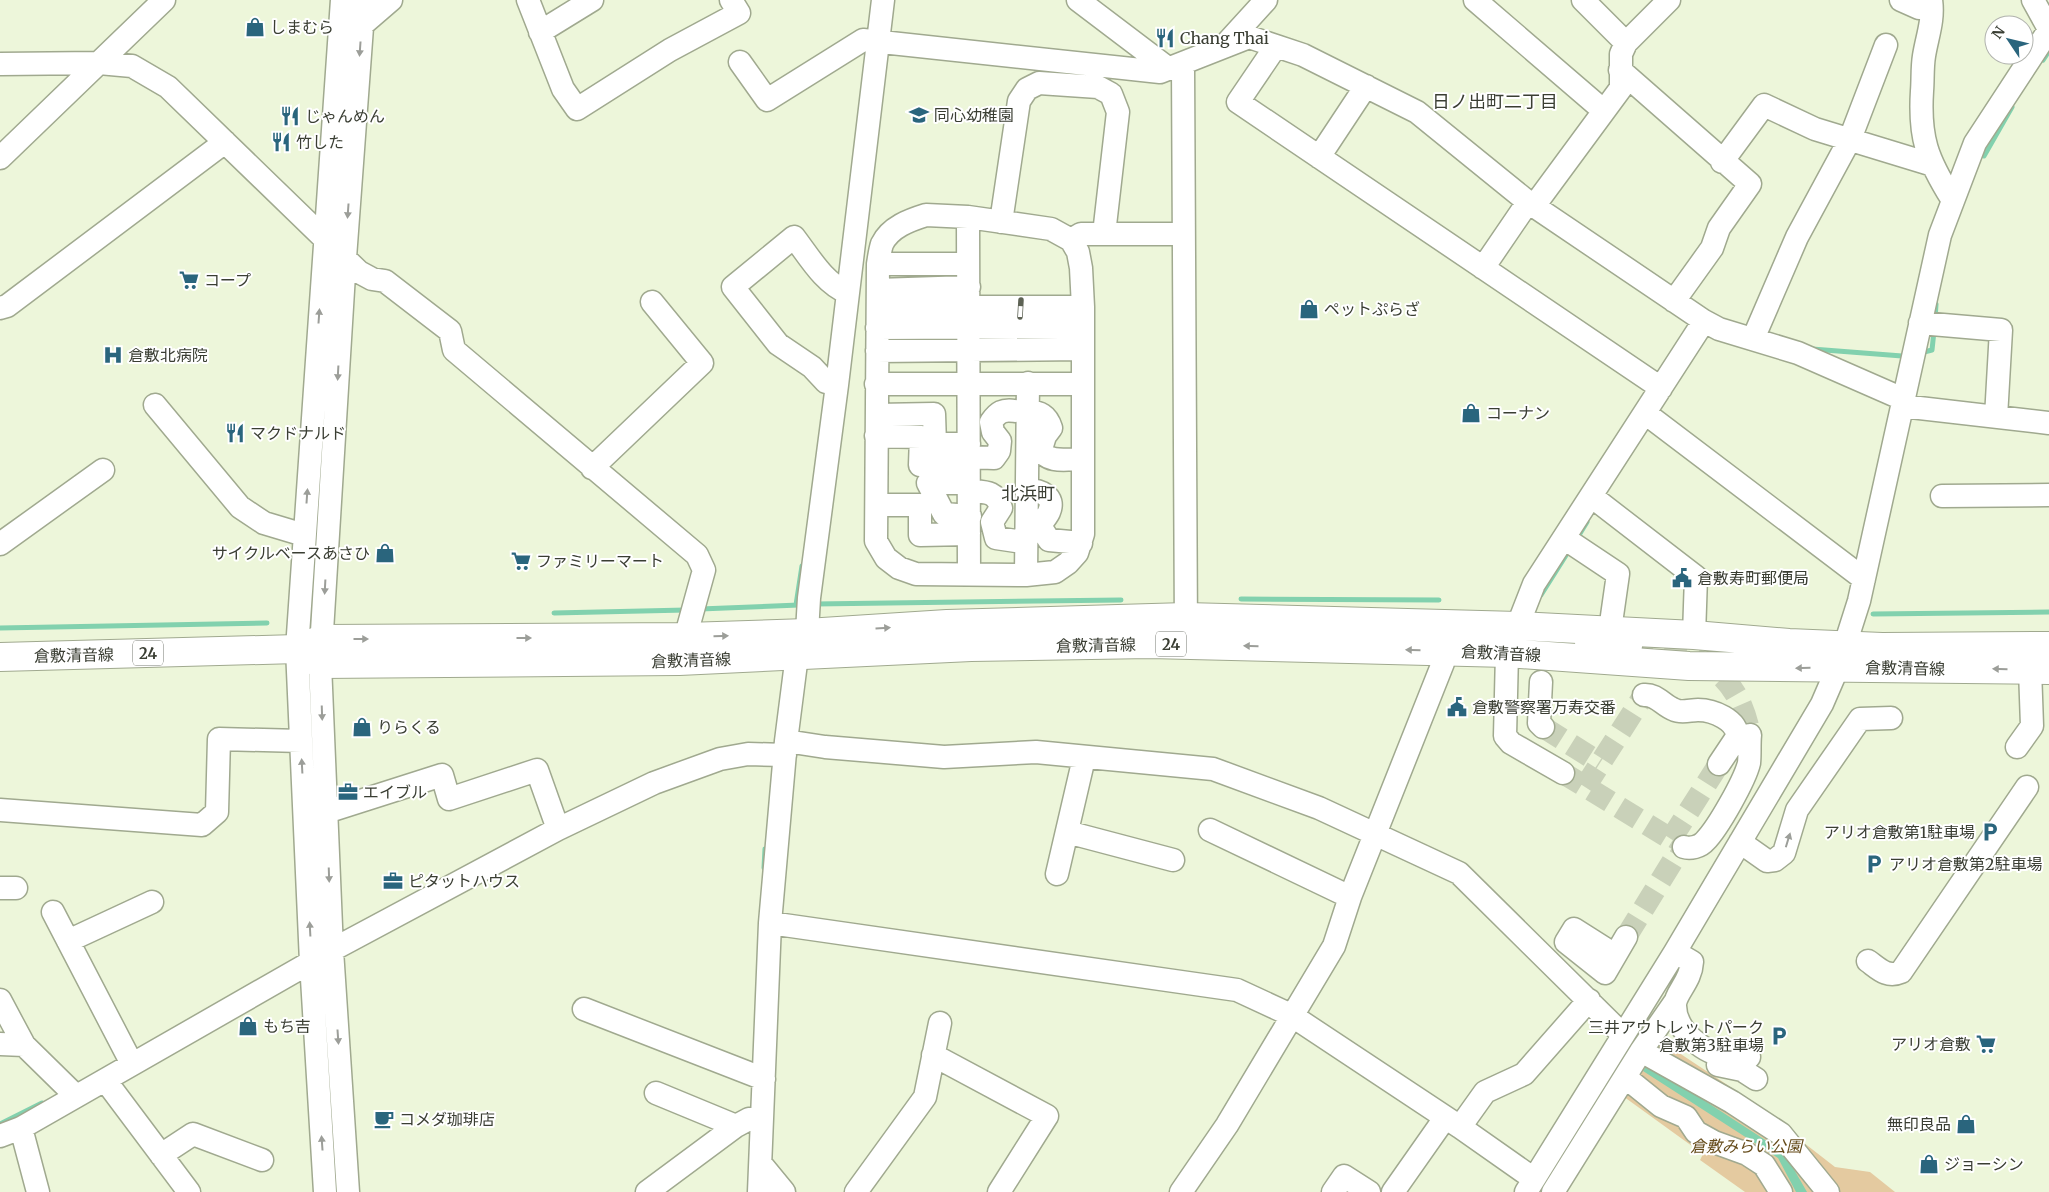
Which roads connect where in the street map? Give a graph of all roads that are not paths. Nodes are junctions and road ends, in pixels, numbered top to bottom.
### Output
1 (164, 0) edge
2 (342, 0) edge
3 (364, 0) edge
4 (391, 0) edge
5 (528, 0) edge
6 (592, 0) edge
7 (731, 0) edge
8 (883, 0) edge
9 (1078, 0) edge
10 (1475, 0) edge
11 (1583, 0) edge
12 (1669, 0) edge
13 (2033, 0) edge
14 (1264, 1) edge
15 (1917, 3) edge
16 (362, 25) junction
17 (540, 32) junction
18 (2047, 40) edge
19 (873, 42) junction
20 (1626, 43) junction
21 (1886, 45) dead end
22 (1276, 46) junction
23 (1222, 48) junction
24 (740, 62) dead end
25 (99, 63) junction
26 (0, 64) edge
27 (1176, 67) junction
28 (1620, 70) junction
29 (1366, 86) junction
30 (1604, 111) junction
31 (1850, 139) junction
32 (225, 142) junction
33 (1319, 157) junction
34 (0, 158) edge
35 (1722, 162) junction
36 (1933, 165) junction
37 (1952, 199) junction
38 (1531, 204) junction
39 (968, 217) junction
40 (1001, 222) junction
41 (1104, 234) junction
42 (1183, 234) junction
43 (324, 238) junction
44 (1071, 240) junction
45 (345, 258) junction
46 (878, 264) junction
47 (968, 264) junction
48 (1484, 268) junction
49 (843, 290) junction
50 (1674, 301) junction
51 (652, 302) dead end
52 (970, 307) junction
53 (0, 308) edge
54 (877, 308) junction
55 (1704, 321) junction
56 (1929, 324) junction
57 (1083, 328) junction
58 (1755, 334) junction
59 (877, 352) junction
60 (969, 352) junction
61 (970, 383) junction
62 (1022, 383) junction
63 (831, 384) junction
64 (876, 384) junction
65 (1083, 384) junction
66 (1661, 388) junction
67 (1902, 402) junction
68 (155, 405) dead end
69 (1021, 411) junction
70 (1651, 417) junction
71 (1996, 417) junction
72 (2049, 422) edge
73 (877, 425) junction
74 (1082, 459) junction
75 (592, 468) junction
76 (969, 468) junction
77 (103, 470) dead end
78 (1028, 490) junction
79 (2049, 495) edge
80 (1942, 496) dead end
81 (1597, 500) junction
82 (877, 505) junction
83 (970, 525) junction
84 (304, 535) junction
85 (1016, 541) junction
86 (1570, 542) junction
87 (1081, 543) junction
88 (0, 544) edge
89 (969, 574) junction
90 (1021, 574) junction
91 (1864, 579) junction
92 (1186, 618) junction
93 (688, 630) junction
94 (805, 631) junction
95 (1694, 635) junction
96 (1620, 638) junction
97 (1513, 639) junction
98 (1186, 644) junction
99 (2049, 646) edge
100 (297, 649) junction
101 (1440, 651) junction
102 (321, 652) junction
103 (1842, 656) junction
104 (0, 657) edge
105 (2039, 669) edge
106 (1541, 682) dead end
107 (1644, 695) dead end
108 (1891, 718) dead end
109 (1543, 727) dead end
110 (1750, 735) tunnel mouth
111 (301, 741) junction
112 (2017, 747) dead end
113 (780, 751) junction
114 (1084, 758) junction
115 (1719, 764) tunnel mouth
116 (1563, 774) tunnel mouth
117 (2027, 787) dead end
118 (0, 810) edge
119 (326, 812) junction
120 (558, 829) junction
121 (1210, 830) dead end
122 (1067, 832) junction
123 (1375, 834) junction
124 (1740, 842) junction
125 (1684, 847) tunnel mouth
126 (1173, 860) dead end
127 (1057, 874) dead end
128 (1350, 897) junction
129 (152, 902) dead end
130 (53, 912) dead end
131 (770, 923) junction
132 (68, 942) junction
133 (332, 950) junction
134 (1676, 952) junction
135 (1868, 961) dead end
136 (311, 962) junction
137 (1652, 990) junction
138 (0, 1000) edge
139 (1589, 1000) junction
140 (1670, 1008) junction
141 (584, 1009) dead end
142 (1291, 1015) junction
143 (940, 1023) dead end
144 (1623, 1035) junction
145 (0, 1044) edge
146 (24, 1045) junction
147 (933, 1055) junction
148 (1748, 1058) dead end
149 (132, 1064) junction
150 (1632, 1065) junction
151 (757, 1077) junction
152 (1756, 1079) dead end
153 (105, 1080) junction
154 (656, 1093) dead end
155 (76, 1096) junction
156 (751, 1121) junction
157 (1453, 1122) junction
158 (21, 1128) junction
159 (0, 1136) edge
160 (161, 1155) junction
161 (262, 1160) dead end
162 (761, 1164) junction
163 (1530, 1186) edge
164 (38, 1192) edge
165 (189, 1192) edge
166 (325, 1192) edge
167 (348, 1192) edge
168 (647, 1192) edge
169 (759, 1192) edge
170 (784, 1192) edge
171 (856, 1192) edge
172 (999, 1192) edge
173 (1182, 1192) edge
174 (1333, 1192) edge
175 (1369, 1192) edge
176 (1393, 1192) edge
177 (1552, 1192) edge
178 (1781, 1192) edge
179 (1828, 1192) edge

1 - 25 street
2 - 43 street
3 - 16 street
4 - 16 street
5 - 17 street
6 - 17 street
7 - 17 street
8 - 19 street
9 - 27 street
10 - 30 street
11 - 20 street
12 - 20 street
13 - 18 street
14 - 23 street
15 - 36 street
16 -> 45 street
18 - 37 street
19 - 24 street
19 - 27 street
19 - 49 street
20 - 28 street
21 - 31 street
22 - 23 street
22 - 29 street
22 - 33 street
23 - 27 street
25 - 26 street
25 - 32 street
25 - 34 street
27 - 42 street
28 - 30 street
28 - 35 street
29 - 33 street
29 - 38 street
30 - 38 street
31 - 35 street
31 - 36 street
31 - 58 street
32 - 43 street
32 - 53 street
33 - 48 street
35 - 50 street
36 - 37 street
37 - 56 street
38 - 48 street
38 - 50 street
39 - 40 street
39 - 46 street
39 - 47 street
40 - 41 street
40 - 44 street
41 - 42 street
41 - 44 street
42 - 92 street
43 - 45 street
84 -> 43 street
44 - 57 street
45 - 75 street
45 -> 102 street
46 - 47 street
46 - 54 street
47 - 52 street
48 - 66 street
49 - 63 street
49 - 63 street
50 - 55 street
51 - 75 street
52 - 54 street
52 - 54 street
52 - 57 street
52 - 60 street
54 - 59 street
55 - 58 street
55 - 66 street
56 - 67 street
56 - 71 street
57 - 60 street
57 - 65 street
58 - 67 street
59 - 60 street
59 - 64 street
60 - 61 street
61 - 62 street
61 - 64 street
61 - 76 street
62 - 65 street
62 - 69 street
63 - 94 street
64 - 73 street
65 - 74 street
66 - 70 street
67 - 71 street
67 - 91 street
68 - 84 street
69 - 74 street
69 - 76 street
69 - 78 street
69 - 85 street
70 - 81 street
70 - 91 street
71 - 72 street
73 - 76 street
73 - 82 street
74 - 87 street
75 - 93 street
76 - 83 street
76 - 83 street
76 - 85 street
77 - 88 street
78 - 87 street
78 - 90 street
79 - 80 street
81 - 86 street
81 - 95 street
82 - 83 street
82 - 89 street
83 - 89 street
84 - 100 street
85 - 90 street
86 - 96 street
86 - 97 street
87 - 90 street
89 - 90 street
91 - 103 street
94 -> 92 main road, 倉敷清音線 / 24
92 - 97 main road, 倉敷清音線 / 24
92 - 98 street
93 - 94 main road, 倉敷清音線 / 24
93 - 102 main road, 倉敷清音線 / 24
94 - 98 main road, 倉敷清音線 / 24
94 - 113 street
95 - 96 main road, 倉敷清音線 / 24
95 - 103 main road, 倉敷清音線 / 24
96 - 97 main road, 倉敷清音線 / 24
97 - 101 main road, 倉敷清音線 / 24
103 -> 97 main road, 倉敷清音線 / 24
97 - 116 street
101 -> 98 main road, 倉敷清音線 / 24
99 - 103 main road, 倉敷清音線 / 24
100 - 102 main road
100 - 104 main road, 倉敷清音線 / 24
100 - 111 street
101 - 123 street
102 -> 119 street
105 -> 103 main road, 倉敷清音線 / 24
103 - 124 street
105 - 112 street
106 - 109 street
107 - 115 street
124 -> 108 street
110 - 125 street
111 - 118 street
136 -> 111 street
113 - 114 street
113 - 120 street
113 - 131 street
114 - 122 street
114 - 123 street
117 - 135 street
119 - 120 street
119 -> 133 street
120 - 133 street
121 - 128 street
122 - 126 street
122 - 127 street
123 - 128 street
123 - 139 street
124 - 134 street
128 - 142 street
129 - 132 street
130 - 132 street
131 - 142 street
131 - 151 street
132 - 149 street
133 - 136 street
133 -> 167 street
134 - 137 street
134 - 140 street
136 - 149 street
166 -> 136 street
137 - 140 street
137 - 144 street
138 - 146 street
139 - 144 street
139 - 157 street
140 - 148 street
140 - 150 street
140 - 152 street
141 - 151 street
142 - 157 street
142 - 173 street
143 - 147 street
144 - 163 street
145 - 146 street
146 - 155 street
147 - 171 street
147 - 172 street
149 - 153 street
150 - 177 street
150 - 178 street
150 - 179 street
151 - 156 street
153 - 155 street
153 - 160 street
154 - 156 street
155 - 158 street
156 - 162 street
156 - 168 street
157 - 163 street
157 - 176 street
158 - 159 street
158 - 164 street
160 - 161 street
160 - 165 street
162 - 169 street
162 - 170 street
174 - 175 street

